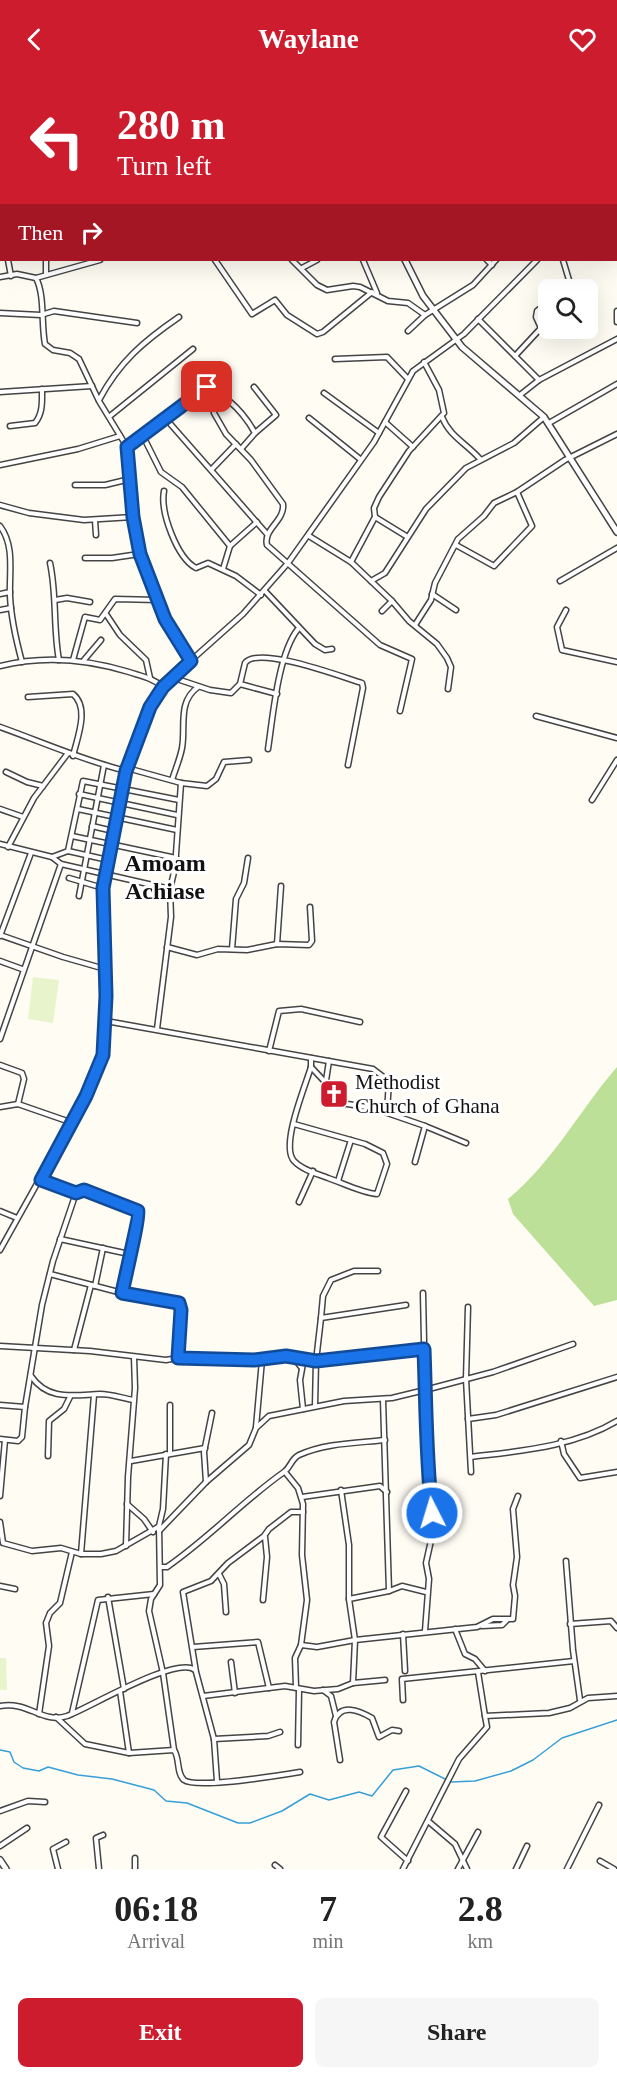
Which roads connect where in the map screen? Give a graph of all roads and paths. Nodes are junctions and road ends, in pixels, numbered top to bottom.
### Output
1 (8, 261) edge
2 (45, 261) edge
3 (96, 261) edge
4 (216, 261) edge
5 (293, 261) edge
6 (315, 261) edge
7 (363, 261) edge
8 (407, 261) edge
9 (488, 261) edge
10 (495, 261) edge
11 (536, 261) edge
12 (563, 261) edge
13 (492, 265) junction
14 (302, 268) junction
15 (46, 273) junction
16 (11, 276) junction
17 (0, 278) edge
18 (36, 278) junction
19 (569, 279) edge
20 (375, 292) junction
21 (432, 309) junction
22 (617, 311) edge
23 (0, 313) edge
24 (41, 315) junction
25 (425, 315) junction
26 (179, 317) dead end
27 (478, 320) junction
28 (617, 322) edge
29 (137, 323) dead end
30 (538, 330) edge
31 (408, 331) dead end
32 (617, 339) edge
33 (456, 340) junction
34 (193, 349) dead end
35 (515, 356) junction
36 (335, 359) dead end
37 (424, 362) junction
38 (407, 378) junction
39 (539, 380) junction
40 (617, 384) edge
41 (92, 386) junction
42 (254, 387) dead end
43 (42, 389) junction
44 (0, 392) edge
45 (324, 393) dead end
46 (520, 395) junction
47 (99, 401) junction
48 (214, 413) dead end
49 (110, 416) junction
50 (442, 417) junction
51 (544, 417) junction
52 (309, 418) dead end
53 (166, 419) junction
54 (385, 422) junction
55 (549, 423) junction
56 (10, 426) dead end
57 (255, 433) junction
58 (379, 433) junction
59 (617, 434) edge
60 (120, 436) junction
61 (143, 436) junction
62 (236, 444) junction
63 (127, 447) junction
64 (413, 447) junction
65 (241, 449) junction
66 (572, 457) junction
67 (360, 459) junction
68 (480, 459) junction
69 (0, 465) edge
70 (212, 469) junction
71 (130, 479) junction
72 (75, 485) dead end
73 (164, 491) dead end
74 (517, 492) junction
75 (0, 506) edge
76 (133, 517) junction
77 (375, 518) junction
78 (95, 520) junction
79 (257, 522) junction
80 (0, 526) edge
81 (617, 532) edge
82 (267, 534) junction
83 (96, 535) dead end
84 (309, 536) junction
85 (406, 536) junction
86 (455, 545) junction
87 (230, 546) junction
88 (617, 548) edge
89 (140, 554) junction
90 (85, 558) dead end
91 (351, 562) junction
92 (50, 563) dead end
93 (288, 563) junction
94 (223, 569) junction
95 (371, 581) junction
96 (561, 581) dead end
97 (265, 591) junction
98 (10, 592) junction
99 (0, 594) edge
100 (432, 594) junction
101 (261, 595) junction
102 (56, 600) junction
103 (158, 600) junction
104 (392, 601) junction
105 (90, 602) dead end
106 (11, 608) junction
107 (0, 610) edge
108 (456, 610) dead end
109 (566, 610) dead end
110 (382, 611) dead end
111 (106, 614) junction
112 (415, 626) junction
113 (298, 628) junction
114 (101, 640) dead end
115 (332, 649) dead end
116 (59, 660) junction
117 (73, 660) junction
118 (84, 660) junction
119 (282, 660) junction
120 (191, 661) junction
121 (22, 662) junction
122 (617, 662) edge
123 (0, 666) edge
124 (171, 677) junction
125 (150, 678) junction
126 (240, 684) junction
127 (163, 687) junction
128 (199, 687) junction
129 (448, 689) dead end
130 (277, 694) junction
131 (28, 697) dead end
132 (400, 711) dead end
133 (536, 716) dead end
134 (0, 727) edge
135 (617, 738) edge
136 (268, 749) dead end
137 (70, 754) junction
138 (249, 760) dead end
139 (617, 760) edge
140 (104, 765) junction
141 (348, 765) dead end
142 (126, 769) junction
143 (6, 772) dead end
144 (172, 780) junction
145 (181, 783) junction
146 (99, 784) junction
147 (43, 786) junction
148 (123, 789) junction
149 (79, 794) junction
150 (97, 798) junction
151 (179, 800) junction
152 (592, 800) dead end
153 (119, 802) junction
154 (0, 809) edge
155 (78, 809) junction
156 (94, 812) junction
157 (177, 815) junction
158 (116, 816) junction
159 (23, 817) junction
160 (92, 826) junction
161 (177, 830) junction
162 (113, 831) junction
163 (72, 836) junction
164 (90, 840) junction
165 (0, 844) edge
166 (111, 844) junction
167 (8, 847) junction
168 (68, 851) junction
169 (31, 853) junction
170 (87, 855) junction
171 (52, 857) junction
172 (176, 858) junction
173 (248, 858) dead end
174 (108, 860) junction
175 (61, 864) junction
176 (85, 868) junction
177 (106, 872) junction
178 (69, 878) dead end
179 (83, 882) junction
180 (281, 886) dead end
181 (103, 888) junction
182 (170, 888) junction
183 (79, 896) dead end
184 (310, 907) dead end
185 (0, 935) edge
186 (277, 944) junction
187 (31, 946) junction
188 (167, 946) junction
189 (232, 949) junction
190 (0, 961) edge
191 (105, 969) junction
192 (22, 970) junction
193 (106, 1022) junction
194 (360, 1022) dead end
195 (157, 1029) junction
196 (0, 1039) edge
197 (269, 1051) junction
198 (311, 1058) junction
199 (329, 1061) junction
200 (0, 1065) edge
201 (311, 1067) junction
202 (325, 1083) junction
203 (18, 1104) junction
204 (0, 1107) edge
205 (387, 1112) junction
206 (70, 1122) junction
207 (294, 1124) junction
208 (425, 1126) junction
209 (351, 1140) junction
210 (466, 1143) dead end
211 (415, 1161) dead end
212 (313, 1171) junction
213 (41, 1180) junction
214 (338, 1181) junction
215 (76, 1193) junction
216 (299, 1203) dead end
217 (0, 1211) edge
218 (17, 1218) junction
219 (60, 1239) junction
220 (103, 1248) junction
221 (0, 1250) edge
222 (129, 1254) junction
223 (378, 1271) dead end
224 (50, 1274) junction
225 (93, 1286) junction
226 (122, 1293) junction
227 (423, 1293) dead end
228 (406, 1305) dead end
229 (468, 1307) dead end
230 (321, 1318) junction
231 (573, 1344) dead end
232 (0, 1346) edge
233 (34, 1348) junction
234 (424, 1349) junction
235 (74, 1350) junction
236 (134, 1357) junction
237 (293, 1357) junction
238 (178, 1358) junction
239 (304, 1358) junction
240 (262, 1360) junction
241 (316, 1361) junction
242 (301, 1367) junction
243 (31, 1375) junction
244 (617, 1377) edge
245 (466, 1379) junction
246 (38, 1386) junction
247 (29, 1389) junction
248 (425, 1390) junction
249 (94, 1395) junction
250 (70, 1397) junction
251 (133, 1400) junction
252 (383, 1400) junction
253 (0, 1405) edge
254 (170, 1406) dead end
255 (315, 1406) junction
256 (26, 1407) junction
257 (303, 1409) junction
258 (212, 1413) dead end
259 (468, 1419) junction
260 (617, 1421) edge
261 (256, 1428) junction
262 (2, 1439) edge
263 (385, 1440) junction
264 (561, 1441) junction
265 (205, 1448) junction
266 (168, 1454) junction
267 (48, 1456) dead end
268 (471, 1457) junction
269 (131, 1461) junction
270 (285, 1472) junction
271 (471, 1472) dead end
272 (617, 1472) edge
273 (387, 1480) junction
274 (206, 1482) junction
275 (380, 1486) junction
276 (341, 1490) junction
277 (387, 1492) junction
278 (0, 1496) edge
279 (518, 1496) dead end
280 (302, 1497) junction
281 (126, 1504) junction
282 (303, 1512) junction
283 (0, 1522) edge
284 (159, 1531) junction
285 (152, 1533) junction
286 (264, 1536) junction
287 (2, 1543) edge
288 (126, 1546) junction
289 (72, 1552) junction
290 (81, 1554) junction
291 (567, 1561) dead end
292 (161, 1567) junction
293 (219, 1574) junction
294 (0, 1586) edge
295 (15, 1589) dead end
296 (389, 1591) junction
297 (426, 1592) junction
298 (154, 1594) junction
299 (108, 1597) junction
300 (349, 1599) junction
301 (263, 1600) dead end
302 (226, 1612) dead end
303 (570, 1624) junction
304 (617, 1628) edge
305 (455, 1629) junction
306 (425, 1631) junction
307 (403, 1634) junction
308 (355, 1640) junction
309 (301, 1644) junction
310 (193, 1647) junction
311 (574, 1661) junction
312 (231, 1662) dead end
313 (405, 1671) dead end
314 (485, 1671) junction
315 (196, 1672) junction
316 (478, 1672) junction
317 (163, 1673) junction
318 (384, 1680) dead end
319 (353, 1683) junction
320 (269, 1688) junction
321 (297, 1688) junction
322 (122, 1690) junction
323 (323, 1690) junction
324 (235, 1693) junction
325 (203, 1696) junction
326 (617, 1696) edge
327 (403, 1700) dead end
328 (580, 1700) junction
329 (0, 1706) edge
330 (71, 1713) junction
331 (39, 1714) junction
332 (336, 1716) junction
333 (485, 1716) junction
334 (56, 1718) junction
335 (399, 1731) dead end
336 (280, 1732) dead end
337 (214, 1739) junction
338 (298, 1745) dead end
339 (174, 1750) junction
340 (129, 1753) junction
341 (340, 1760) dead end
342 (300, 1772) dead end
343 (217, 1781) junction
344 (406, 1791) dead end
345 (45, 1802) dead end
346 (599, 1805) dead end
347 (0, 1811) edge
348 (428, 1821) junction
349 (27, 1828) dead end
350 (478, 1832) dead end
351 (103, 1835) dead end
352 (66, 1842) dead end
353 (0, 1846) edge
354 (527, 1846) dead end
355 (135, 1858) dead end
356 (0, 1860) edge
357 (462, 1860) junction
358 (408, 1861) junction
359 (600, 1861) dead end
360 (275, 1865) dead end
361 (6, 1869) edge
362 (58, 1869) edge
363 (99, 1869) edge
364 (135, 1869) edge
365 (280, 1869) edge
366 (403, 1869) edge
367 (458, 1869) edge
368 (467, 1869) edge
369 (516, 1869) edge
370 (567, 1869) edge
371 (614, 1869) edge

1 - 16 street
2 - 15 street
3 - 15 street
4 - 20 street
5 - 14 street
6 - 14 street
7 - 20 street
8 - 21 street
9 - 13 street
10 - 13 street
11 - 27 street
12 - 19 street
13 - 21 street
14 - 20 street
15 - 18 street
16 - 17 street
16 - 18 street
18 - 24 street
20 - 25 street
21 - 25 street
21 - 33 street
22 - 28 street
23 - 24 street
24 - 29 street
24 - 41 street
25 - 31 street
26 - 47 street
27 - 33 street
27 - 35 street
30 - 35 street
32 - 39 street
33 - 37 street
33 - 46 street
34 - 49 street
35 - 39 street
36 - 38 street
37 - 38 street
37 - 50 street
38 - 54 street
39 - 46 street
40 - 55 street
41 - 43 street
41 - 47 street
42 - 57 street
43 - 44 street
43 - 56 street
45 - 58 street
46 - 51 street
47 - 49 street
48 - 62 street
49 - 60 street
50 - 64 street
50 - 68 street
51 - 55 street
51 - 68 street
52 - 67 street
53 - 57 street
53 - 61 street
53 - 70 street
54 - 58 street
54 - 64 street
55 - 66 street
57 - 65 street
58 - 67 street
59 - 66 street
60 - 63 street
60 - 69 street
61 - 63 street
61 - 87 street
62 - 65 street
62 - 70 street
63 - 71 street
64 - 77 street
65 - 82 street
66 - 74 street
66 - 81 street
67 - 84 street
68 - 85 street
70 - 79 street
71 - 72 street
71 - 76 street
73 - 94 street
74 - 86 street
74 - 86 street
75 - 78 street
76 - 78 street
76 - 89 street
77 - 85 street
77 - 91 street
78 - 83 street
79 - 82 street
79 - 87 street
80 - 98 street
82 - 93 street
84 - 91 street
84 - 93 street
85 - 95 street
86 - 100 street
87 - 94 street
88 - 96 street
89 - 90 street
89 - 103 street
91 - 95 street
92 - 102 street
93 - 97 street
93 - 132 street
94 - 101 street
95 - 104 street
97 - 101 street
97 - 113 street
98 - 99 street
98 - 106 street
100 - 108 street
100 - 112 street
101 - 120 street
102 - 105 street
102 - 116 street
103 - 111 street
103 - 120 street
104 - 110 street
104 - 112 street
106 - 107 street
106 - 121 street
109 - 122 street
111 - 117 street
111 - 125 street
112 - 129 street
113 - 115 street
113 - 119 street
114 - 118 street
116 - 117 street
116 - 121 street
117 - 118 street
118 - 125 street
119 - 126 street
119 - 130 street
119 - 141 street
120 - 124 street
121 - 123 street
124 - 127 street
124 - 128 street
125 - 127 street
126 - 128 street
126 - 130 street
127 - 142 street
128 - 144 street
130 - 136 street
131 - 137 street
133 - 135 street
134 - 137 street
137 - 140 street
137 - 147 street
138 - 145 street
139 - 152 street
140 - 142 street
140 - 146 street
142 - 144 street
142 - 148 street
143 - 147 street
144 - 145 street
145 - 151 street
146 - 148 street
146 - 149 street
146 - 150 street
147 - 159 street
148 - 151 street
148 - 153 street
149 - 150 street
149 - 155 street
150 - 153 street
150 - 156 street
151 - 157 street
153 - 157 street
153 - 158 street
154 - 159 street
155 - 156 street
155 - 163 street
156 - 158 street
156 - 160 street
157 - 161 street
158 - 161 street
158 - 162 street
159 - 167 street
160 - 162 street
160 - 164 street
161 - 172 street
162 - 166 street
163 - 164 street
163 - 168 street
164 - 166 street
164 - 170 street
165 - 167 street
166 - 172 street
166 - 174 street
167 - 169 street
168 - 170 street
168 - 171 street
169 - 171 street
169 - 185 street
170 - 174 street
170 - 176 street
171 - 175 street
172 - 182 street
173 - 189 street
174 - 177 street
175 - 176 street
175 - 187 street
176 - 177 street
176 - 179 street
177 - 181 street
177 - 182 street
178 - 179 street
179 - 181 street
179 - 183 street
180 - 186 street
181 - 191 street
182 - 188 street
184 - 186 street
185 - 187 street
186 - 189 street
187 - 191 street
187 - 192 street
188 - 189 street
188 - 195 street
190 - 192 street
191 - 193 street
192 - 196 street
193 - 195 street
193 - 206 street
194 - 197 street
195 - 197 street
197 - 198 street
198 - 199 street
198 - 201 street
199 - 202 street
199 - 205 street
200 - 203 street
201 - 202 street
201 - 207 street
202 - 205 street
203 - 204 street
203 - 206 street
205 - 208 street
206 - 213 street
207 - 209 street
207 - 212 street
208 - 210 street
208 - 211 street
209 - 214 street
209 - 214 street
212 - 214 street
212 - 216 street
213 - 215 street
213 - 218 street
215 - 219 street
215 - 222 street
217 - 218 street
218 - 221 street
219 - 220 street
219 - 224 street
220 - 222 street
220 - 225 street
222 - 226 street
223 - 230 street
224 - 225 street
224 - 233 street
225 - 226 street
225 - 235 street
226 - 238 street
227 - 234 street
228 - 230 street
229 - 245 street
230 - 241 street
231 - 245 street
232 - 233 street
233 - 235 street
233 - 243 street
234 - 241 street
234 - 248 street
235 - 236 street
236 - 238 street
236 - 251 street
237 - 239 street
237 - 240 street
237 - 242 street
238 - 240 street
239 - 241 street
239 - 242 street
240 - 261 street
241 - 255 street
242 - 257 street
243 - 246 street
243 - 247 street
244 - 259 street
245 - 248 street
245 - 259 street
246 - 247 street
246 - 250 street
247 - 256 street
248 - 252 street
248 - 297 street
249 - 250 street
249 - 251 street
249 - 290 street
250 - 267 street
251 - 269 street
252 - 255 street
252 - 263 street
253 - 256 street
254 - 266 street
255 - 257 street
256 - 262 street
257 - 261 street
258 - 265 street
259 - 268 street
260 - 264 street
261 - 274 street
262 - 278 street
263 - 270 street
263 - 273 street
264 - 268 street
264 - 272 street
265 - 266 street
265 - 274 street
266 - 269 street
266 - 284 street
268 - 271 street
269 - 281 street
270 - 280 street
270 - 292 street
273 - 275 street
273 - 277 street
274 - 284 street
275 - 276 street
275 - 277 street
276 - 280 street
276 - 300 street
277 - 296 street
279 - 305 street
280 - 282 street
281 - 285 street
281 - 288 street
282 - 286 street
282 - 309 street
283 - 287 street
284 - 285 street
284 - 285 street
284 - 292 street
285 - 288 street
286 - 293 street
286 - 301 street
287 - 289 street
288 - 290 street
289 - 290 street
289 - 331 street
291 - 303 street
292 - 298 street
293 - 302 street
293 - 310 street
294 - 295 street
296 - 297 street
296 - 300 street
297 - 306 street
298 - 299 street
298 - 317 street
299 - 322 street
299 - 330 street
300 - 308 street
303 - 304 street
303 - 311 street
305 - 306 street
305 - 314 street
306 - 307 street
307 - 308 street
307 - 313 street
308 - 309 street
308 - 319 street
309 - 321 street
310 - 315 street
310 - 320 street
311 - 314 street
311 - 328 street
312 - 324 street
314 - 316 street
315 - 317 street
315 - 325 street
316 - 327 street
316 - 333 street
317 - 322 street
317 - 339 street
318 - 319 street
319 - 323 street
320 - 321 street
320 - 324 street
321 - 323 street
321 - 338 street
322 - 330 street
322 - 340 street
323 - 332 street
324 - 325 street
325 - 337 street
326 - 328 street
328 - 333 street
329 - 331 street
330 - 334 street
331 - 334 street
332 - 335 street
332 - 341 street
333 - 348 street
334 - 340 street
336 - 337 street
337 - 343 street
339 - 340 street
339 - 343 street
342 - 343 street
344 - 358 street
345 - 347 street
346 - 370 street
348 - 357 street
348 - 358 street
349 - 353 street
350 - 357 street
351 - 363 street
352 - 362 street
354 - 369 street
355 - 364 street
356 - 361 street
357 - 367 street
357 - 368 street
358 - 366 street
359 - 371 street
360 - 365 street

